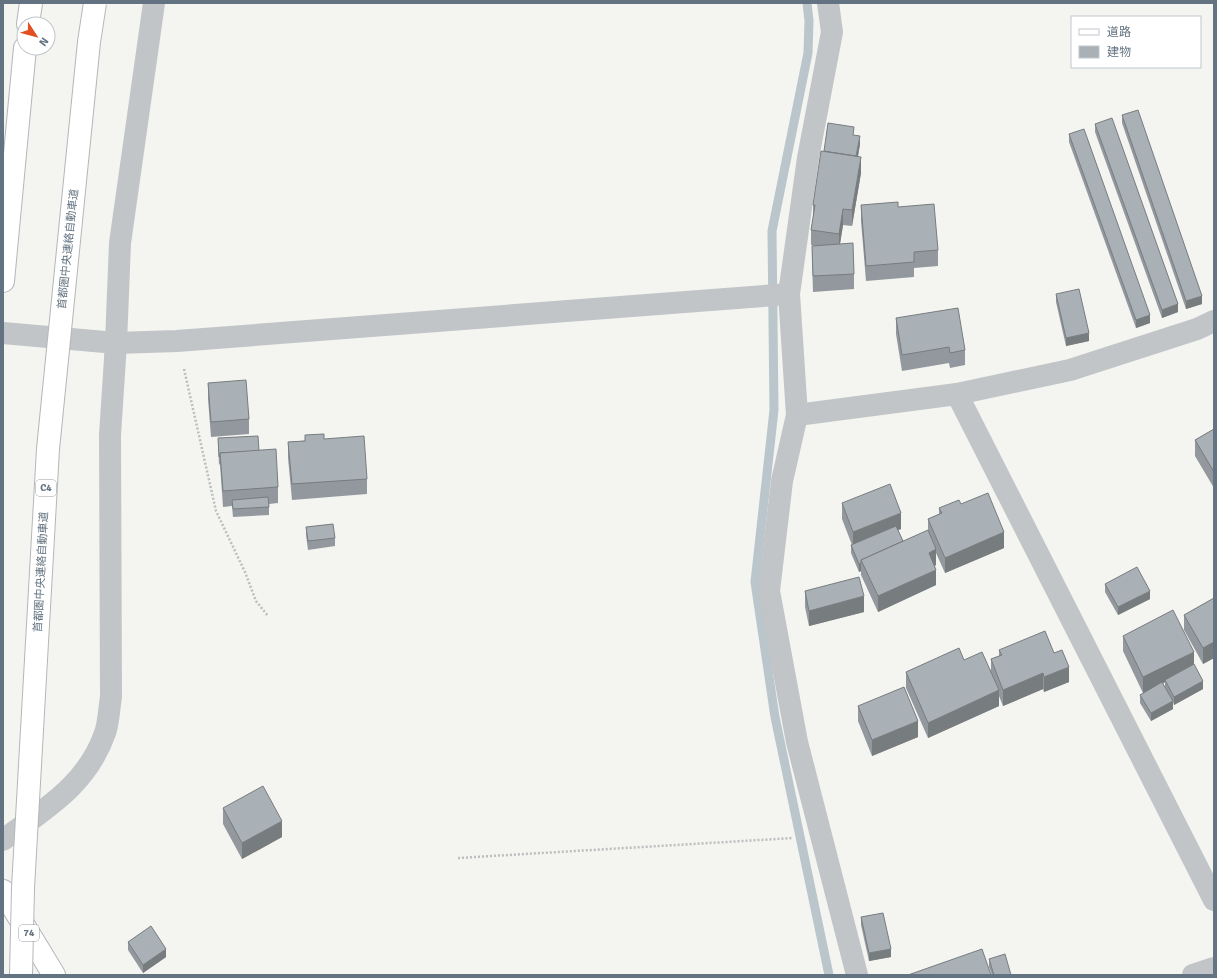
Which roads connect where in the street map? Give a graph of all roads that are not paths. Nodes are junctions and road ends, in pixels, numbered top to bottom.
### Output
1 (31, 3) edge
2 (95, 3) edge
3 (154, 3) edge
4 (828, 3) edge
5 (29, 16) edge
6 (24, 56) edge
7 (3, 281) edge
8 (789, 294) junction
9 (1214, 321) edge
10 (3, 333) edge
11 (116, 343) junction
12 (957, 394) junction
13 (797, 415) junction
14 (3, 840) edge
15 (3, 891) edge
16 (1214, 900) edge
17 (1214, 968) edge
18 (21, 975) edge
19 (54, 975) edge
20 (857, 975) edge
21 (1193, 975) edge

1 - 5 main road
2 - 18 main road, 首都圏中央連絡自動車道 / C4, bridge
3 - 11 street
4 - 8 street
6 - 7 main road
8 - 11 street
8 - 13 street
9 - 12 street
10 - 11 street
11 - 14 street
12 - 13 street
12 - 16 street
13 - 20 street
15 - 19 main road, 74
17 - 21 street

